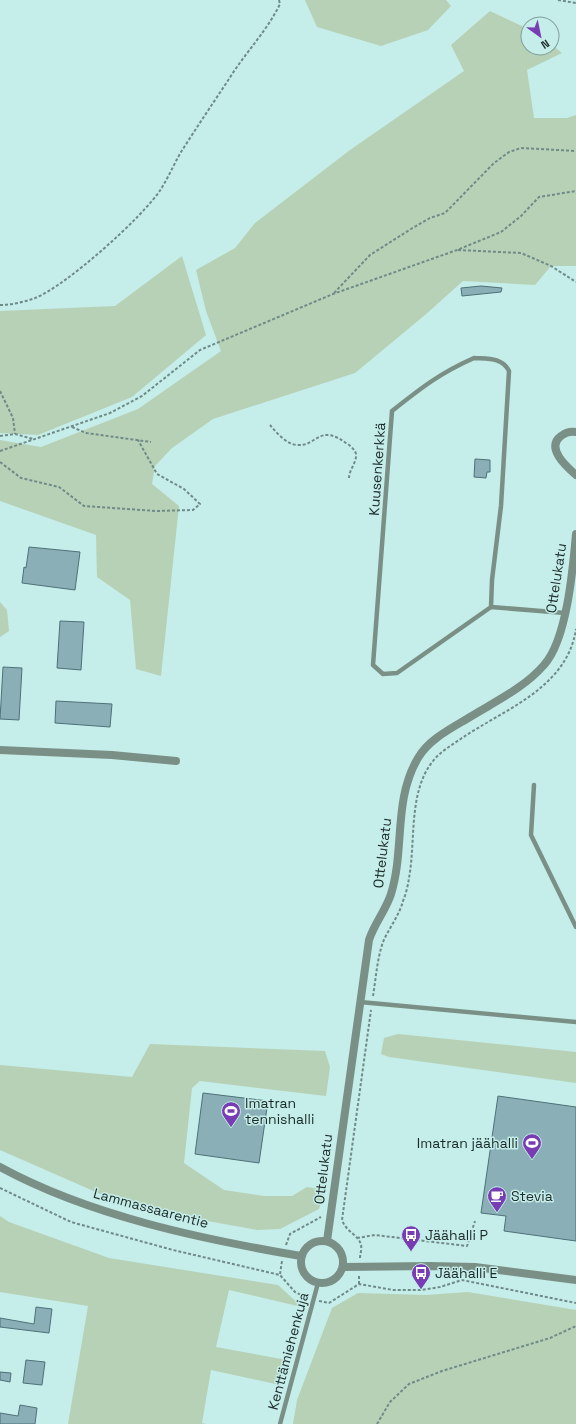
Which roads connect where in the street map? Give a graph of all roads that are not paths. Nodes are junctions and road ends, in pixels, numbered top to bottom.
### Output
1 (576, 432) edge
2 (576, 475) edge
3 (576, 534) edge
4 (490, 607) junction
5 (565, 613) junction
6 (0, 750) edge
7 (176, 761) dead end
8 (534, 785) dead end
9 (576, 927) edge
10 (360, 1002) junction
11 (576, 1022) edge
12 (0, 1168) edge
13 (327, 1241) junction
14 (302, 1256) junction
15 (343, 1267) junction
16 (576, 1280) edge
17 (318, 1283) junction
18 (280, 1424) edge

1 - 2 street
3 - 5 street, Ottelukatu
4 - 4 lane, Kuusenkerkkä
4 - 5 lane
5 - 10 street, Ottelukatu
6 - 7 street
8 - 9 lane
10 - 11 lane
10 - 13 street, Ottelukatu
12 - 14 street, Lammassaarentie
13 - 14 street
13 - 15 street
14 - 17 street
15 - 16 street
15 - 17 street
17 - 18 lane, Kenttämiehenkuja

